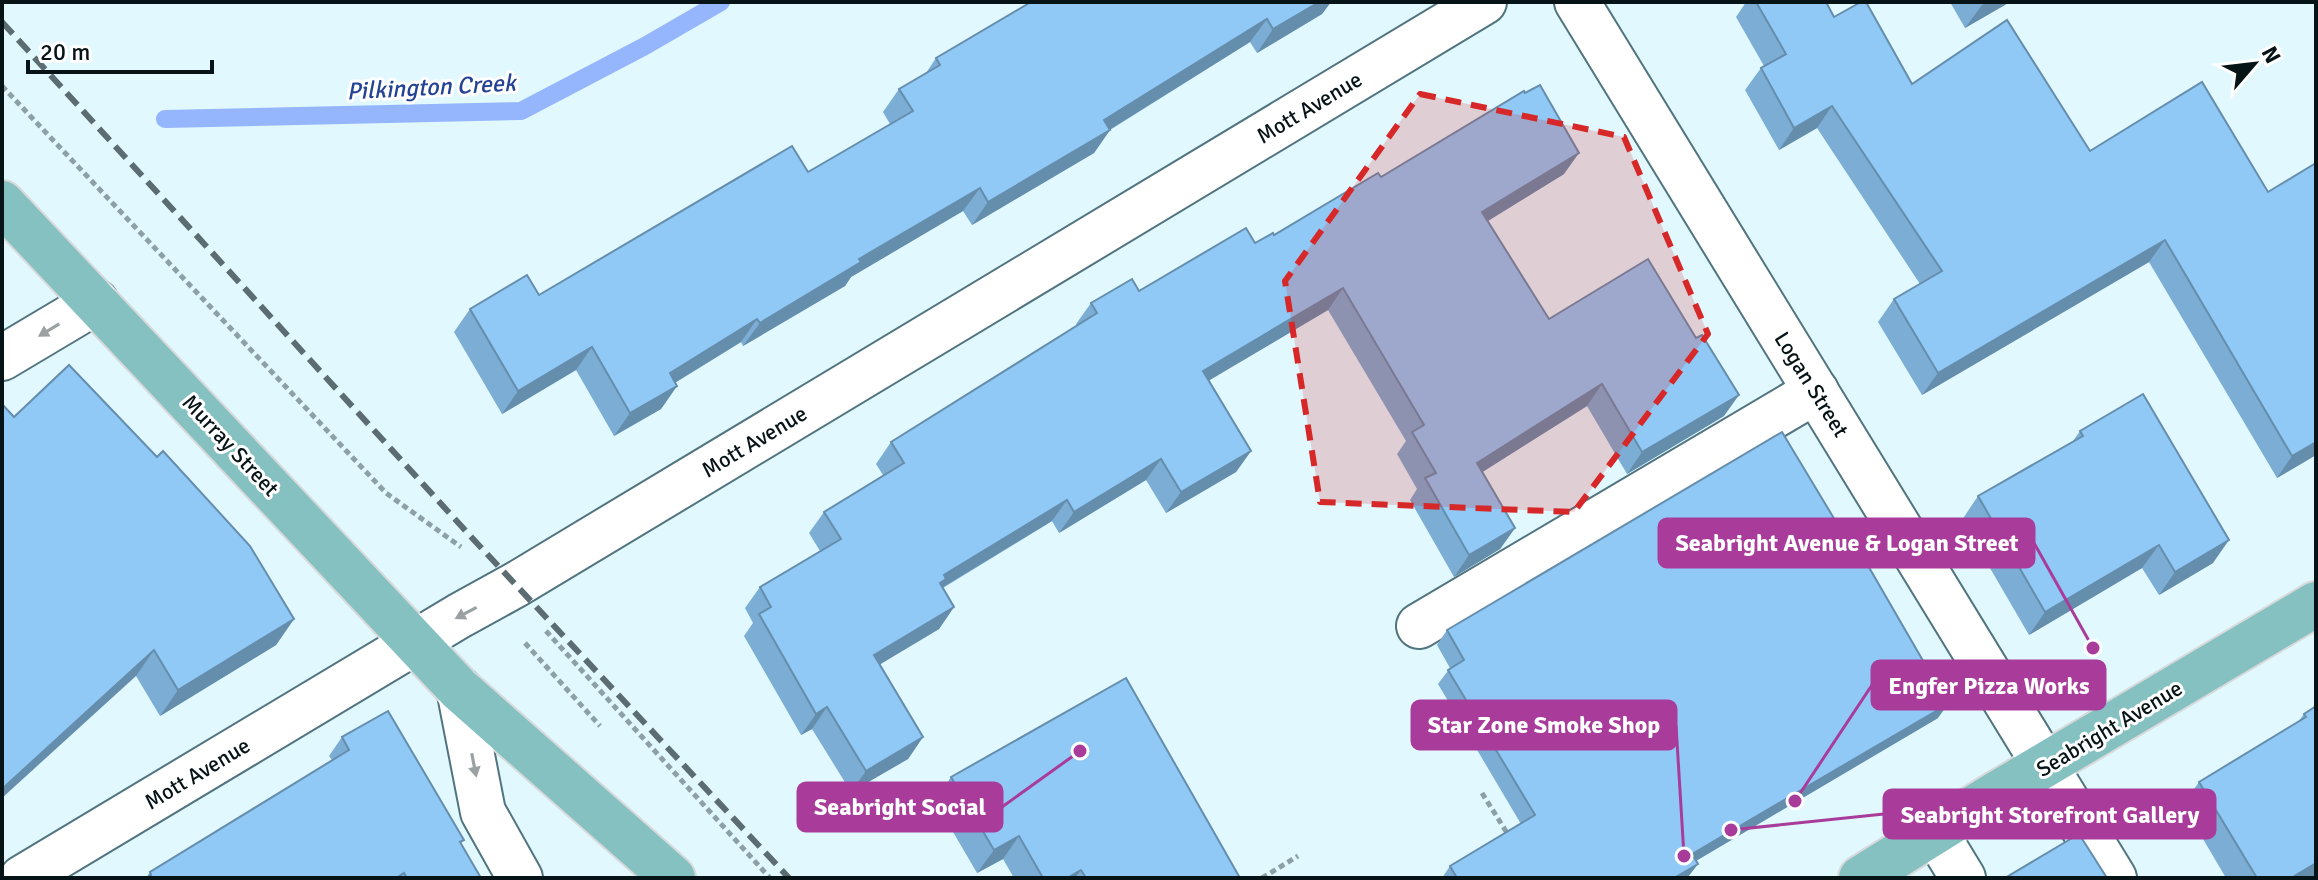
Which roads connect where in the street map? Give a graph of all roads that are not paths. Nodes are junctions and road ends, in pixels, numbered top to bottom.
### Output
1 (1484, 2) edge
2 (1577, 2) edge
3 (2, 203) edge
4 (96, 302) junction
5 (2, 358) edge
6 (1816, 391) junction
7 (2316, 604) edge
8 (1419, 626) dead end
9 (415, 642) junction
10 (459, 689) junction
11 (2045, 766) junction
12 (1935, 832) junction
13 (22, 878) edge
14 (520, 878) edge
15 (673, 878) edge
16 (1861, 878) edge
17 (1963, 878) edge
18 (2114, 878) edge

1 -> 9 street, Mott Avenue
2 - 6 street, Logan Street
3 - 4 main road, Murray Street
4 -> 5 street
4 - 9 main road, Murray Street
6 - 8 street
6 - 11 street, Logan Street
7 - 11 main road, Seabright Avenue
9 - 10 main road, Murray Street
9 - 13 street, Mott Avenue
10 -> 14 street
10 - 15 main road, Murray Street
11 - 12 main road, Seabright Avenue
11 - 18 street, Logan Street
12 - 16 main road, Seabright Avenue
12 - 17 street

